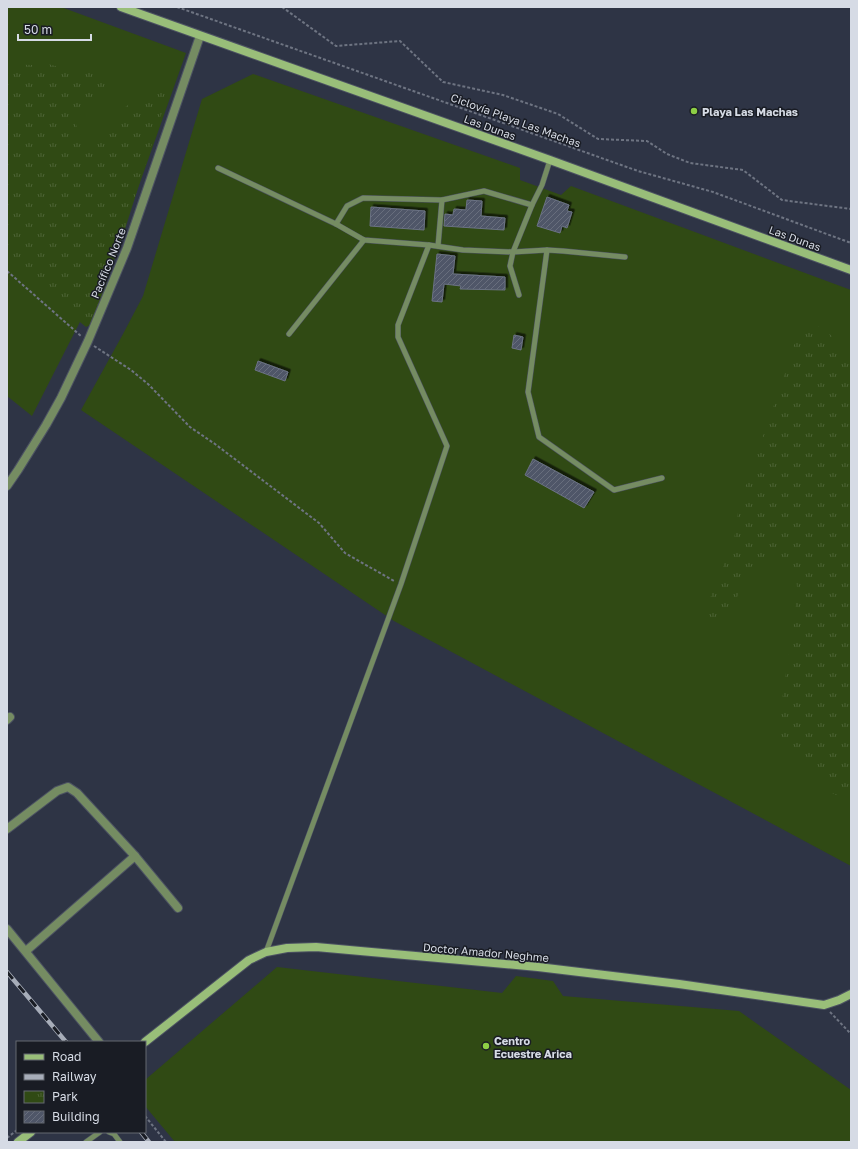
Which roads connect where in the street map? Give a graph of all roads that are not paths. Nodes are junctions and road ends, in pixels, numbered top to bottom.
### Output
1 (121, 7) edge
2 (200, 36) junction
3 (550, 160) junction
4 (218, 168) dead end
5 (442, 200) junction
6 (532, 205) junction
7 (336, 224) junction
8 (364, 240) junction
9 (429, 245) junction
10 (438, 246) junction
11 (547, 250) junction
12 (513, 252) junction
13 (625, 257) dead end
14 (851, 270) edge
15 (518, 295) dead end
16 (290, 334) dead end
17 (662, 478) dead end
18 (7, 486) edge
19 (7, 829) edge
20 (135, 856) junction
21 (178, 908) dead end
22 (7, 929) edge
23 (26, 951) junction
24 (266, 952) junction
25 (851, 994) edge
26 (98, 1041) edge
27 (146, 1041) edge
28 (30, 1133) edge
29 (99, 1133) edge
30 (112, 1133) edge
31 (18, 1142) edge
32 (86, 1142) edge
33 (120, 1142) edge

1 - 2 main road, Las Dunas
2 - 3 main road, Las Dunas
2 - 18 street, Pacífico Norte
3 - 6 lane
3 - 14 main road, Las Dunas
4 - 7 lane
5 - 6 lane
5 - 7 lane
5 - 10 lane
6 - 12 lane
7 - 8 lane
8 - 9 lane
8 - 16 lane
9 - 10 lane
9 - 24 lane
10 - 12 lane
11 - 12 lane
11 - 13 lane
11 - 17 lane
12 - 15 lane
19 - 20 street
20 - 21 street
20 - 23 street
22 - 23 street
23 - 26 street
24 - 25 main road, Doctor Amador Neghme
24 - 27 main road, Doctor Amador Neghme
28 - 31 main road
29 - 32 lane
30 - 33 lane

